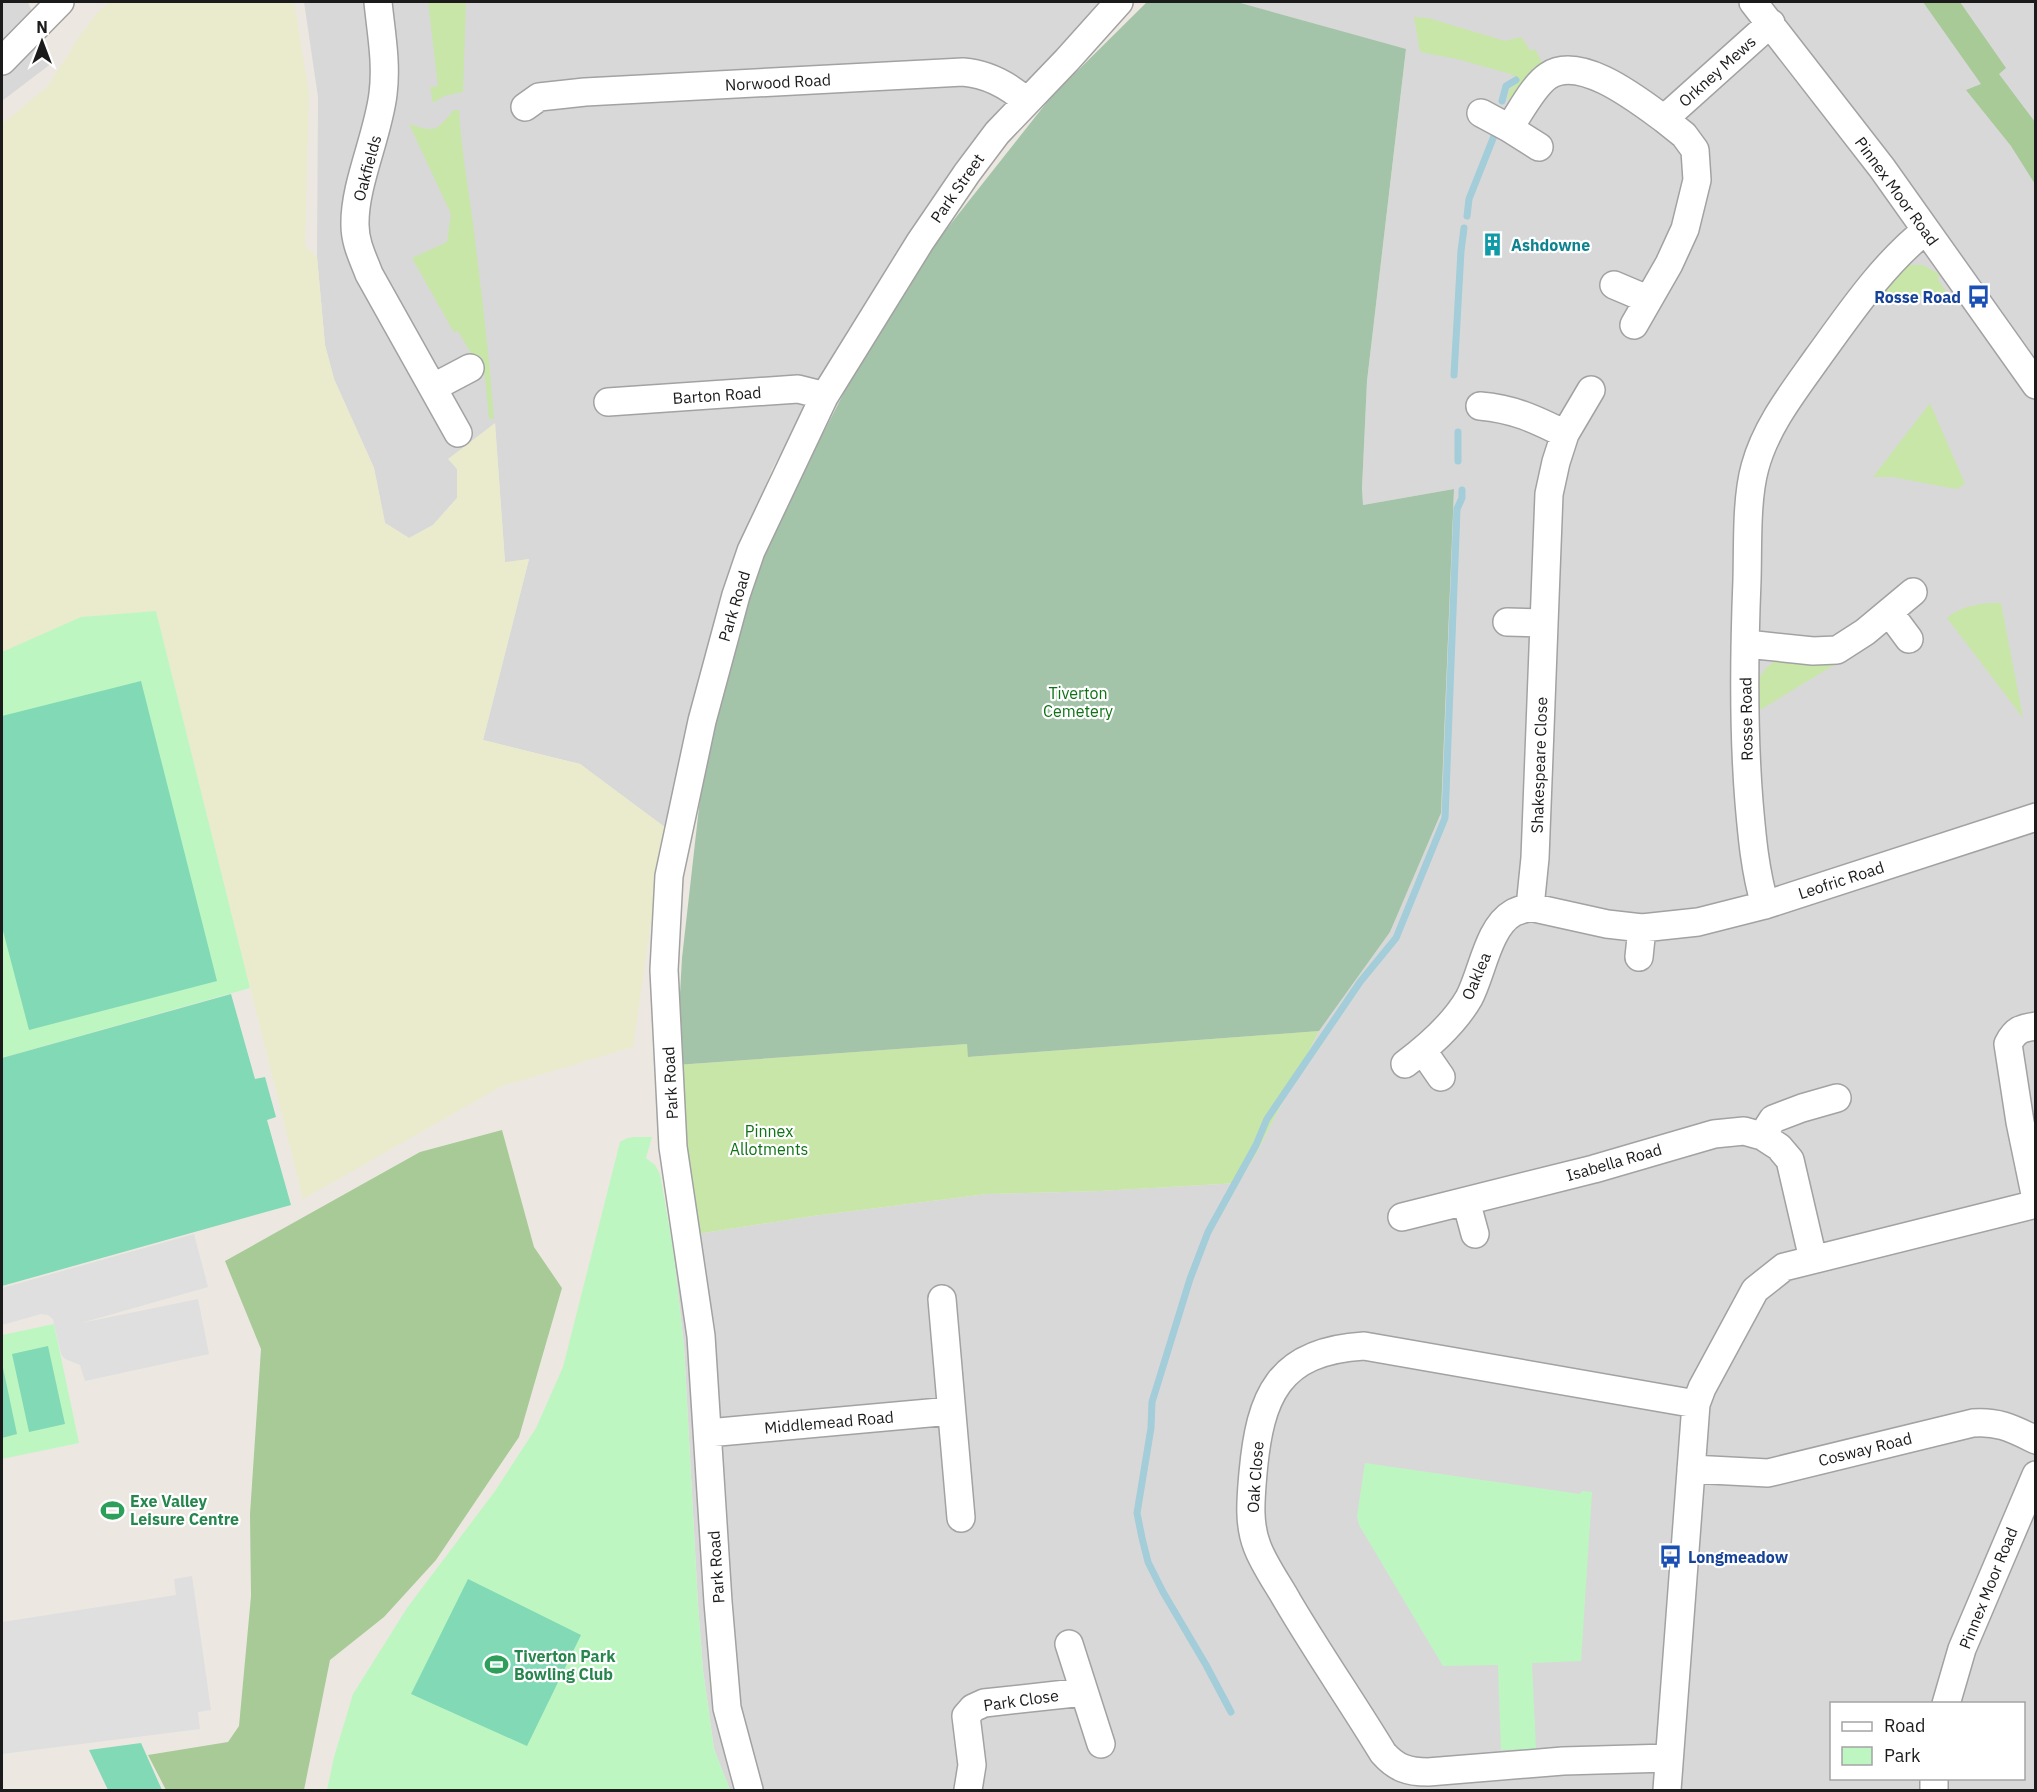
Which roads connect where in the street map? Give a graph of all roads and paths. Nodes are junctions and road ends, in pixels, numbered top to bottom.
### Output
1 (60, 2) edge
2 (378, 2) edge
3 (1119, 2) edge
4 (1753, 2) edge
5 (1771, 23) junction
6 (2, 61) edge
7 (1026, 102) junction
8 (525, 107) dead end
9 (1481, 113) dead end
10 (1664, 119) junction
11 (1509, 128) junction
12 (1539, 147) dead end
13 (1926, 230) junction
14 (1614, 285) dead end
15 (1647, 299) junction
16 (1634, 325) dead end
17 (470, 368) dead end
18 (2036, 385) edge
19 (434, 387) junction
20 (1591, 390) dead end
21 (824, 398) junction
22 (608, 402) dead end
23 (1480, 406) dead end
24 (458, 433) dead end
25 (1565, 434) junction
26 (1913, 592) dead end
27 (1889, 612) junction
28 (1507, 622) dead end
29 (1544, 623) junction
30 (1910, 639) dead end
31 (1745, 646) junction
32 (2036, 816) edge
33 (1765, 905) junction
34 (1530, 907) junction
35 (1642, 928) junction
36 (1639, 957) dead end
37 (2036, 1026) edge
38 (1442, 1077) dead end
39 (1837, 1098) dead end
40 (1762, 1136) junction
41 (2036, 1199) edge
42 (1466, 1201) junction
43 (2036, 1204) edge
44 (1401, 1217) dead end
45 (1475, 1234) dead end
46 (1813, 1259) junction
47 (942, 1299) dead end
48 (1696, 1404) junction
49 (951, 1411) junction
50 (708, 1432) junction
51 (2036, 1440) edge
52 (1691, 1469) junction
53 (2036, 1475) edge
54 (961, 1518) dead end
55 (1069, 1644) dead end
56 (1084, 1692) junction
57 (1947, 1702) edge
58 (1101, 1744) dead end
59 (1668, 1758) junction
60 (749, 1791) edge
61 (968, 1791) edge
62 (1666, 1791) edge

1 - 6 street
2 - 19 street, Oakfields
3 - 7 street, Park Street
4 - 5 street, Pinnex Moor Road
5 - 10 street, Orkney Mews
5 - 13 street, Pinnex Moor Road
7 - 8 street, Norwood Road
7 - 21 street, Park Street
9 - 11 street
10 - 11 street, Orkney Mews
10 - 15 street, Orkney Mews
11 - 12 street
13 - 18 street, Pinnex Moor Road
13 - 31 street, Rosse Road
14 - 15 street
15 - 16 street, Orkney Mews
17 - 19 street
19 - 24 street, Oakfields
20 - 25 street, Shakespeare Close
21 - 22 street, Barton Road
21 - 50 street, Park Road
23 - 25 street
25 - 29 street, Shakespeare Close
26 - 27 street
27 - 30 street
27 - 31 street
28 - 29 street
29 - 34 street, Shakespeare Close
31 - 33 street, Rosse Road
32 - 33 street, Leofric Road
33 - 35 street, Leofric Road
34 - 35 street, Leofric Road
34 - 38 street, Oaklea
35 - 36 street
37 - 41 street
39 - 40 street
40 - 42 street, Isabella Road
40 - 46 street
42 - 44 street, Isabella Road
42 - 45 street
43 - 46 street
46 - 48 street
47 - 49 street
48 - 52 street
48 - 59 street, Oak Close
49 - 50 street, Middlemead Road
49 - 54 street
50 - 60 street, Park Road
51 - 52 street, Cosway Road
52 - 59 street
53 - 57 street, Pinnex Moor Road
55 - 56 street, Park Close
56 - 58 street, Park Close
56 - 61 street, Park Close
59 - 62 street

